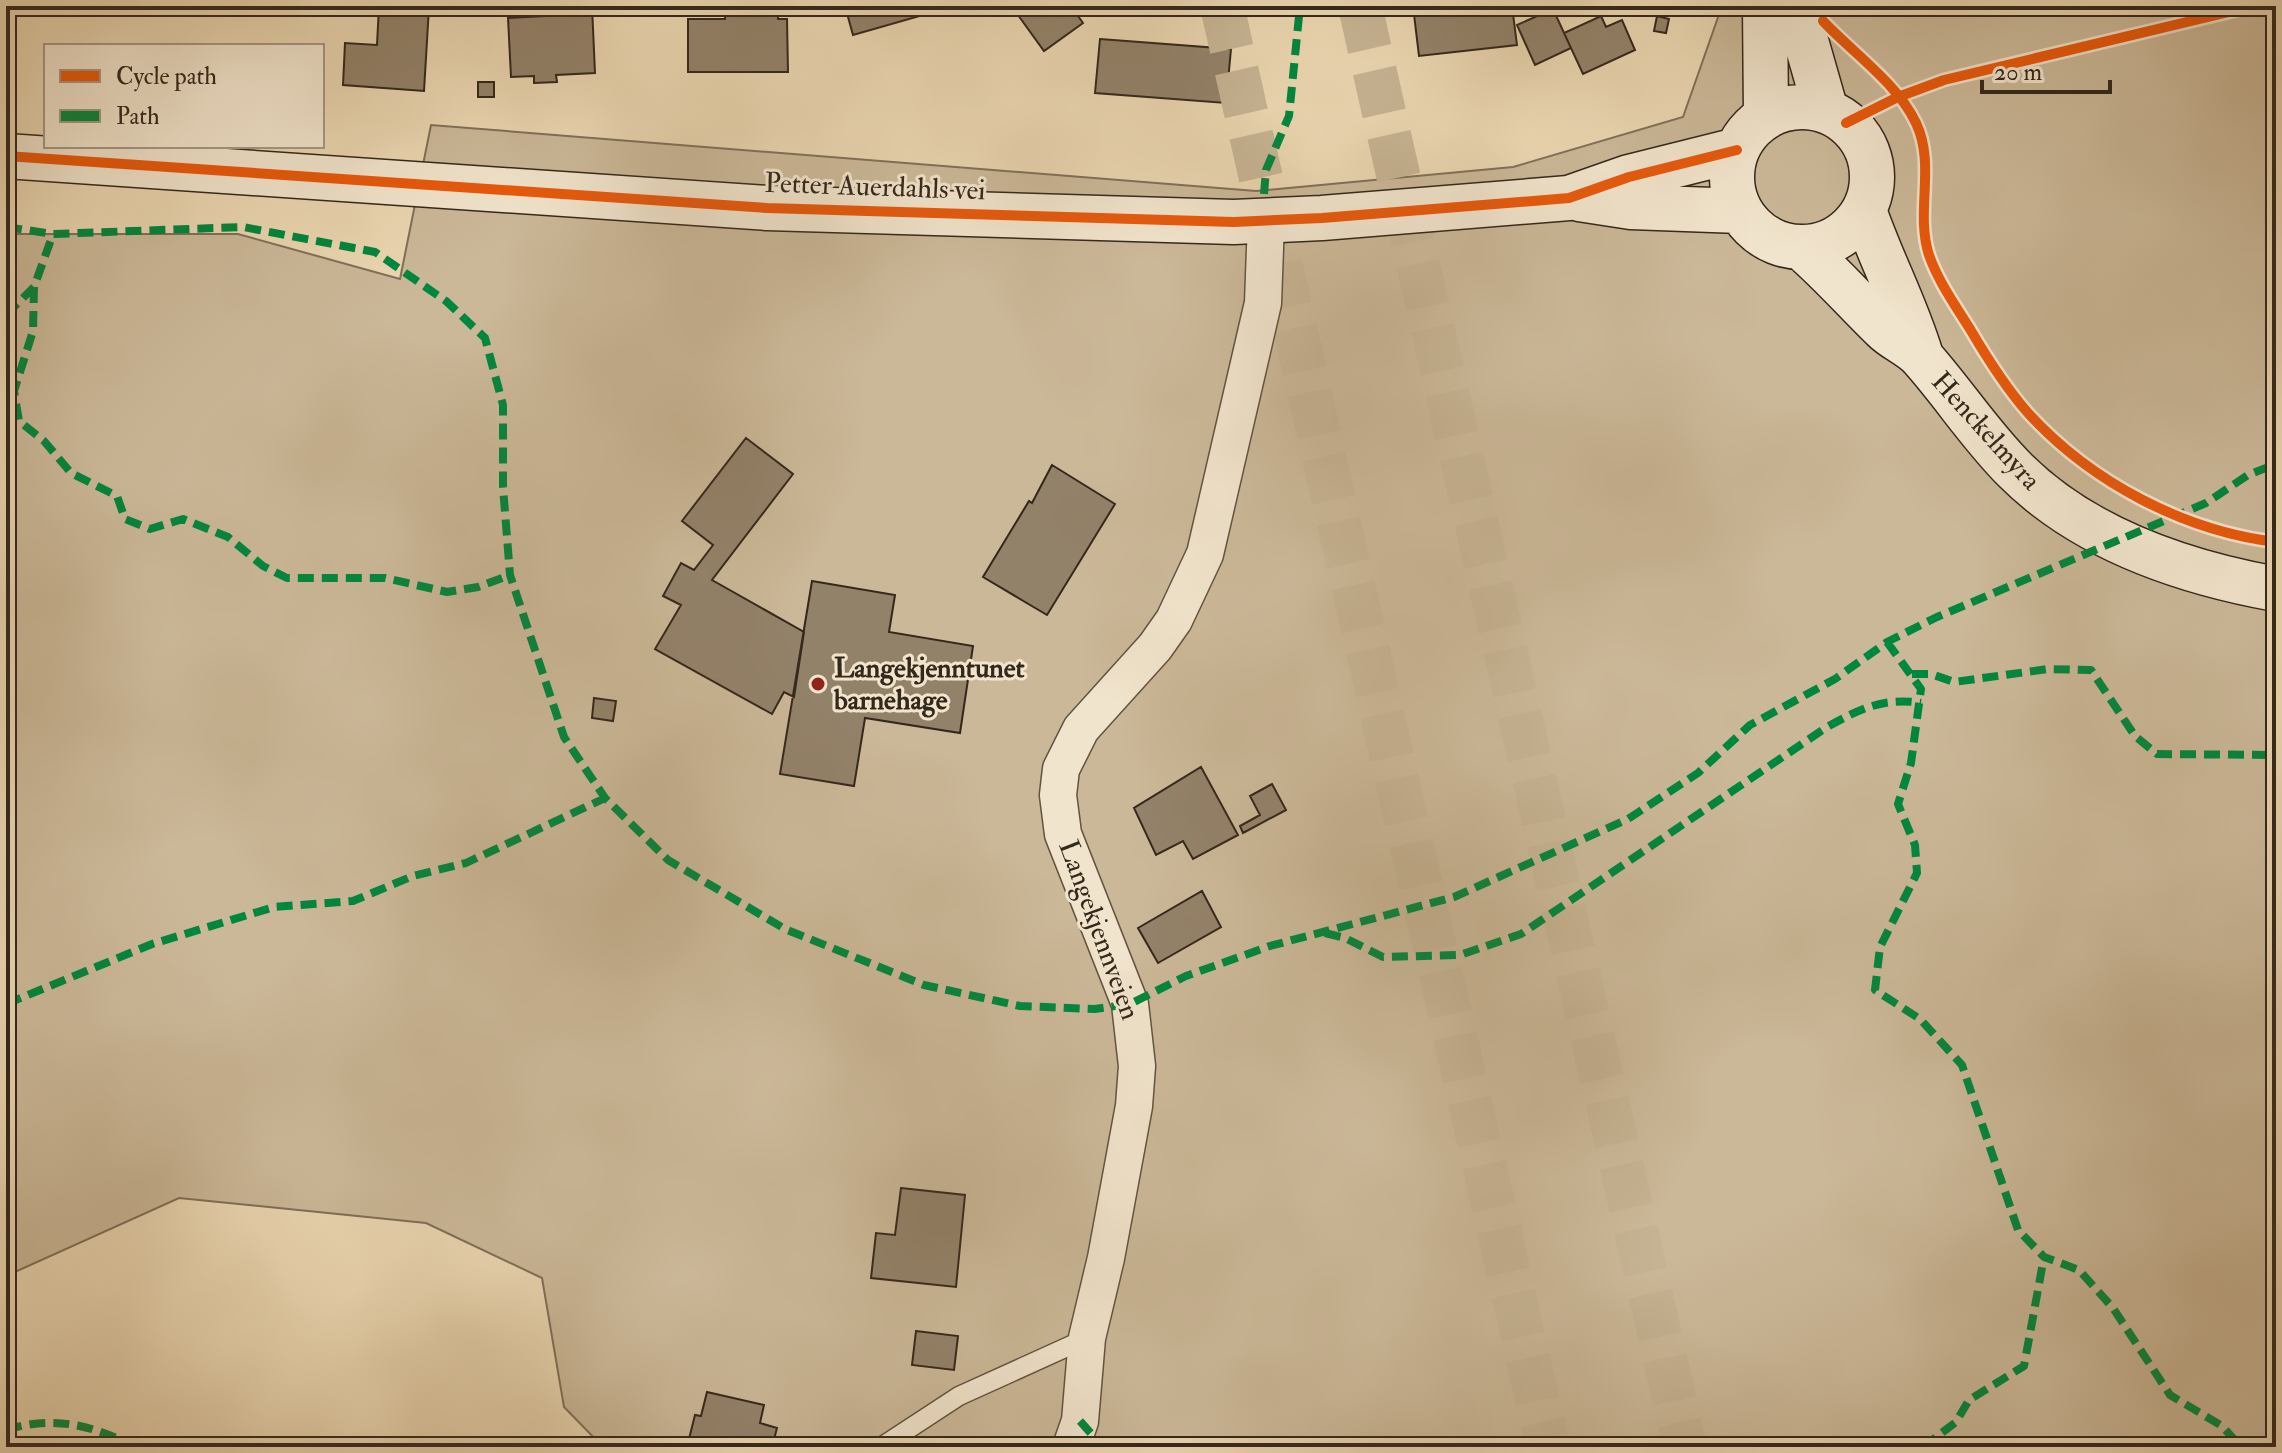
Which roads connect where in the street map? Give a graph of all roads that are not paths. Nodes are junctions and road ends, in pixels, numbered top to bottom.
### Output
1 (1765, 6) edge
2 (1796, 6) edge
3 (1826, 111) junction
4 (1766, 117) junction
5 (1737, 150) junction
6 (6, 156) edge
7 (1569, 198) junction
8 (1864, 210) junction
9 (1740, 211) junction
10 (1266, 221) junction
11 (1802, 248) junction
12 (1921, 356) junction
13 (2276, 589) edge
14 (1087, 1338) junction
15 (881, 1447) edge
16 (1071, 1447) edge

1 - 4 street
2 - 3 street
3 - 4 street
3 - 8 street
4 - 5 street
5 - 7 street, Petter Auerdahls vei
5 - 9 street
6 - 10 street, Petter Auerdahls vei
7 - 9 street, Petter Auerdahls vei
7 - 10 street, Petter Auerdahls vei
8 - 11 street
8 - 12 street, Henckelmyra
9 - 11 street
10 - 14 street, Langekjennveien
11 - 12 street, Henckelmyra
12 - 13 street, Henckelmyra
14 - 15 lane
14 - 16 street, Langekjennveien

